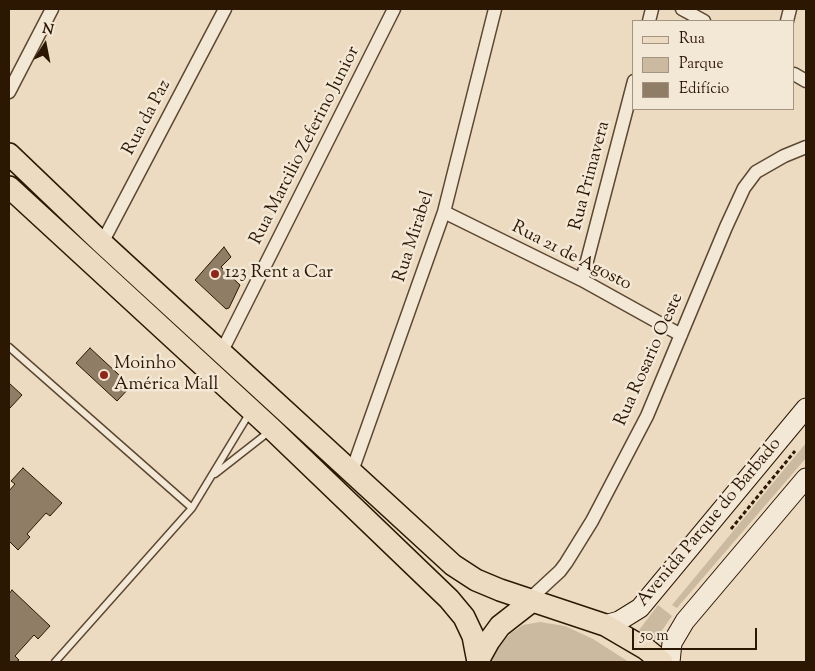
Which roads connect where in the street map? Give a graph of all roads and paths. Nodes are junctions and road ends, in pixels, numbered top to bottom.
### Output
1 (52, 9) edge
2 (224, 9) edge
3 (394, 9) edge
4 (495, 9) edge
5 (682, 9) edge
6 (702, 20) edge
7 (795, 75) edge
8 (806, 81) edge
9 (632, 88) edge
10 (9, 92) edge
11 (806, 147) edge
12 (9, 154) edge
13 (9, 187) edge
14 (444, 212) junction
15 (102, 243) junction
16 (582, 280) junction
17 (681, 335) junction
18 (9, 347) edge
19 (222, 352) junction
20 (806, 408) edge
21 (252, 410) junction
22 (272, 429) junction
23 (352, 471) junction
24 (212, 477) junction
25 (806, 478) edge
26 (192, 508) junction
27 (532, 601) junction
28 (605, 625) junction
29 (479, 660) edge
30 (54, 662) edge
31 (662, 662) edge
32 (670, 662) edge

1 - 10 street
2 - 15 street, Rua da Paz
3 - 19 street, Rua Marcilio Zeferino Junior
4 - 14 street, Rua Mirabel
5 - 6 street
7 - 8 street
9 - 16 street, Rua Primavera
11 - 17 street, Rua Rosario Oeste
12 - 15 main road
13 - 21 main road
14 - 16 street, Rua 21 de Agosto
14 - 23 street, Rua Mirabel
15 - 19 main road
16 - 17 street, Rua 21 de Agosto
17 - 27 street, Rua Rosario Oeste
18 - 26 lane
19 - 23 main road
20 - 28 main road, Avenida Parque do Barbado
21 - 22 main road
21 - 24 lane
22 - 24 lane
22 - 29 main road
23 - 27 main road
24 - 26 lane
25 - 32 main road
26 - 30 lane
27 - 28 main road
27 - 29 main road
28 - 31 main road

